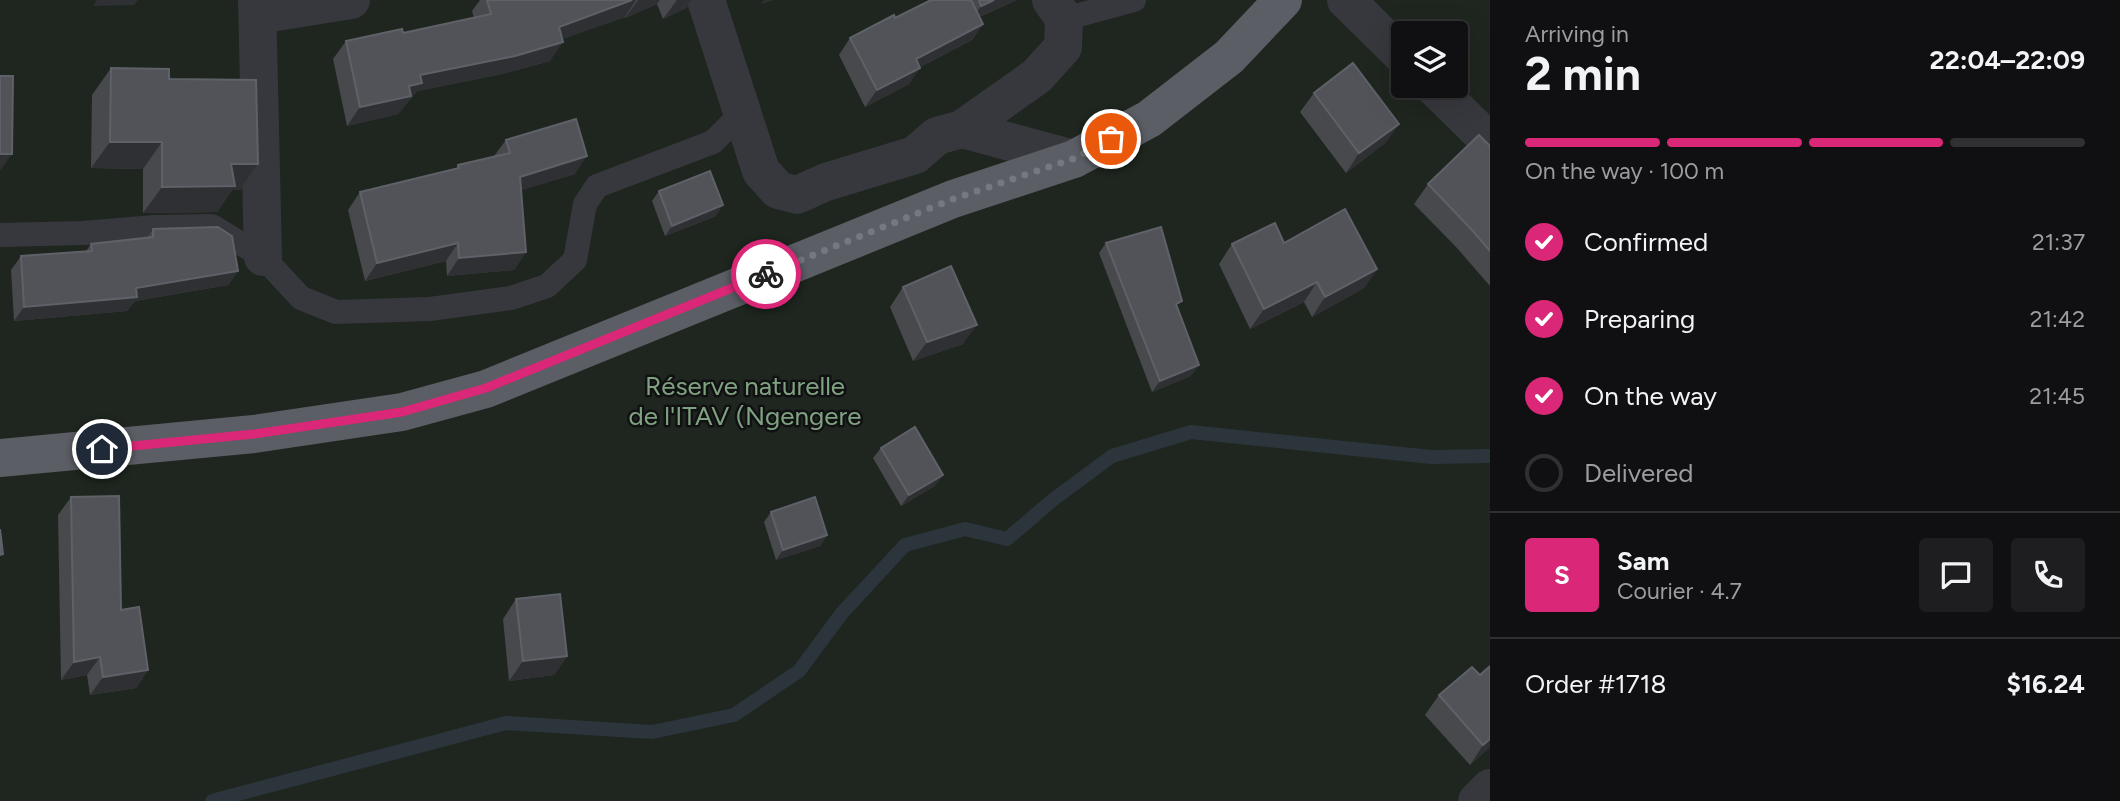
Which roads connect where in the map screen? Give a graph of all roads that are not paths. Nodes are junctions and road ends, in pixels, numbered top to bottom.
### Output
1 (351, 0) edge
2 (706, 0) edge
3 (1134, 0) edge
4 (1283, 0) edge
5 (1346, 0) edge
6 (257, 8) edge
7 (1058, 9) edge
8 (1391, 44) edge
9 (1445, 98) edge
10 (742, 113) junction
11 (962, 129) junction
12 (1490, 142) edge
13 (1073, 159) junction
14 (0, 235) edge
15 (262, 257) junction
16 (0, 458) edge
17 (1490, 788) edge
18 (1477, 801) edge

1 - 6 street
2 - 10 street
3 - 7 lane
4 - 13 highway
5 - 8 street
6 - 15 street
7 - 11 street
9 - 12 street
10 - 11 street
10 - 15 lane
11 - 13 street
13 - 16 highway
14 - 15 lane
17 - 18 street

